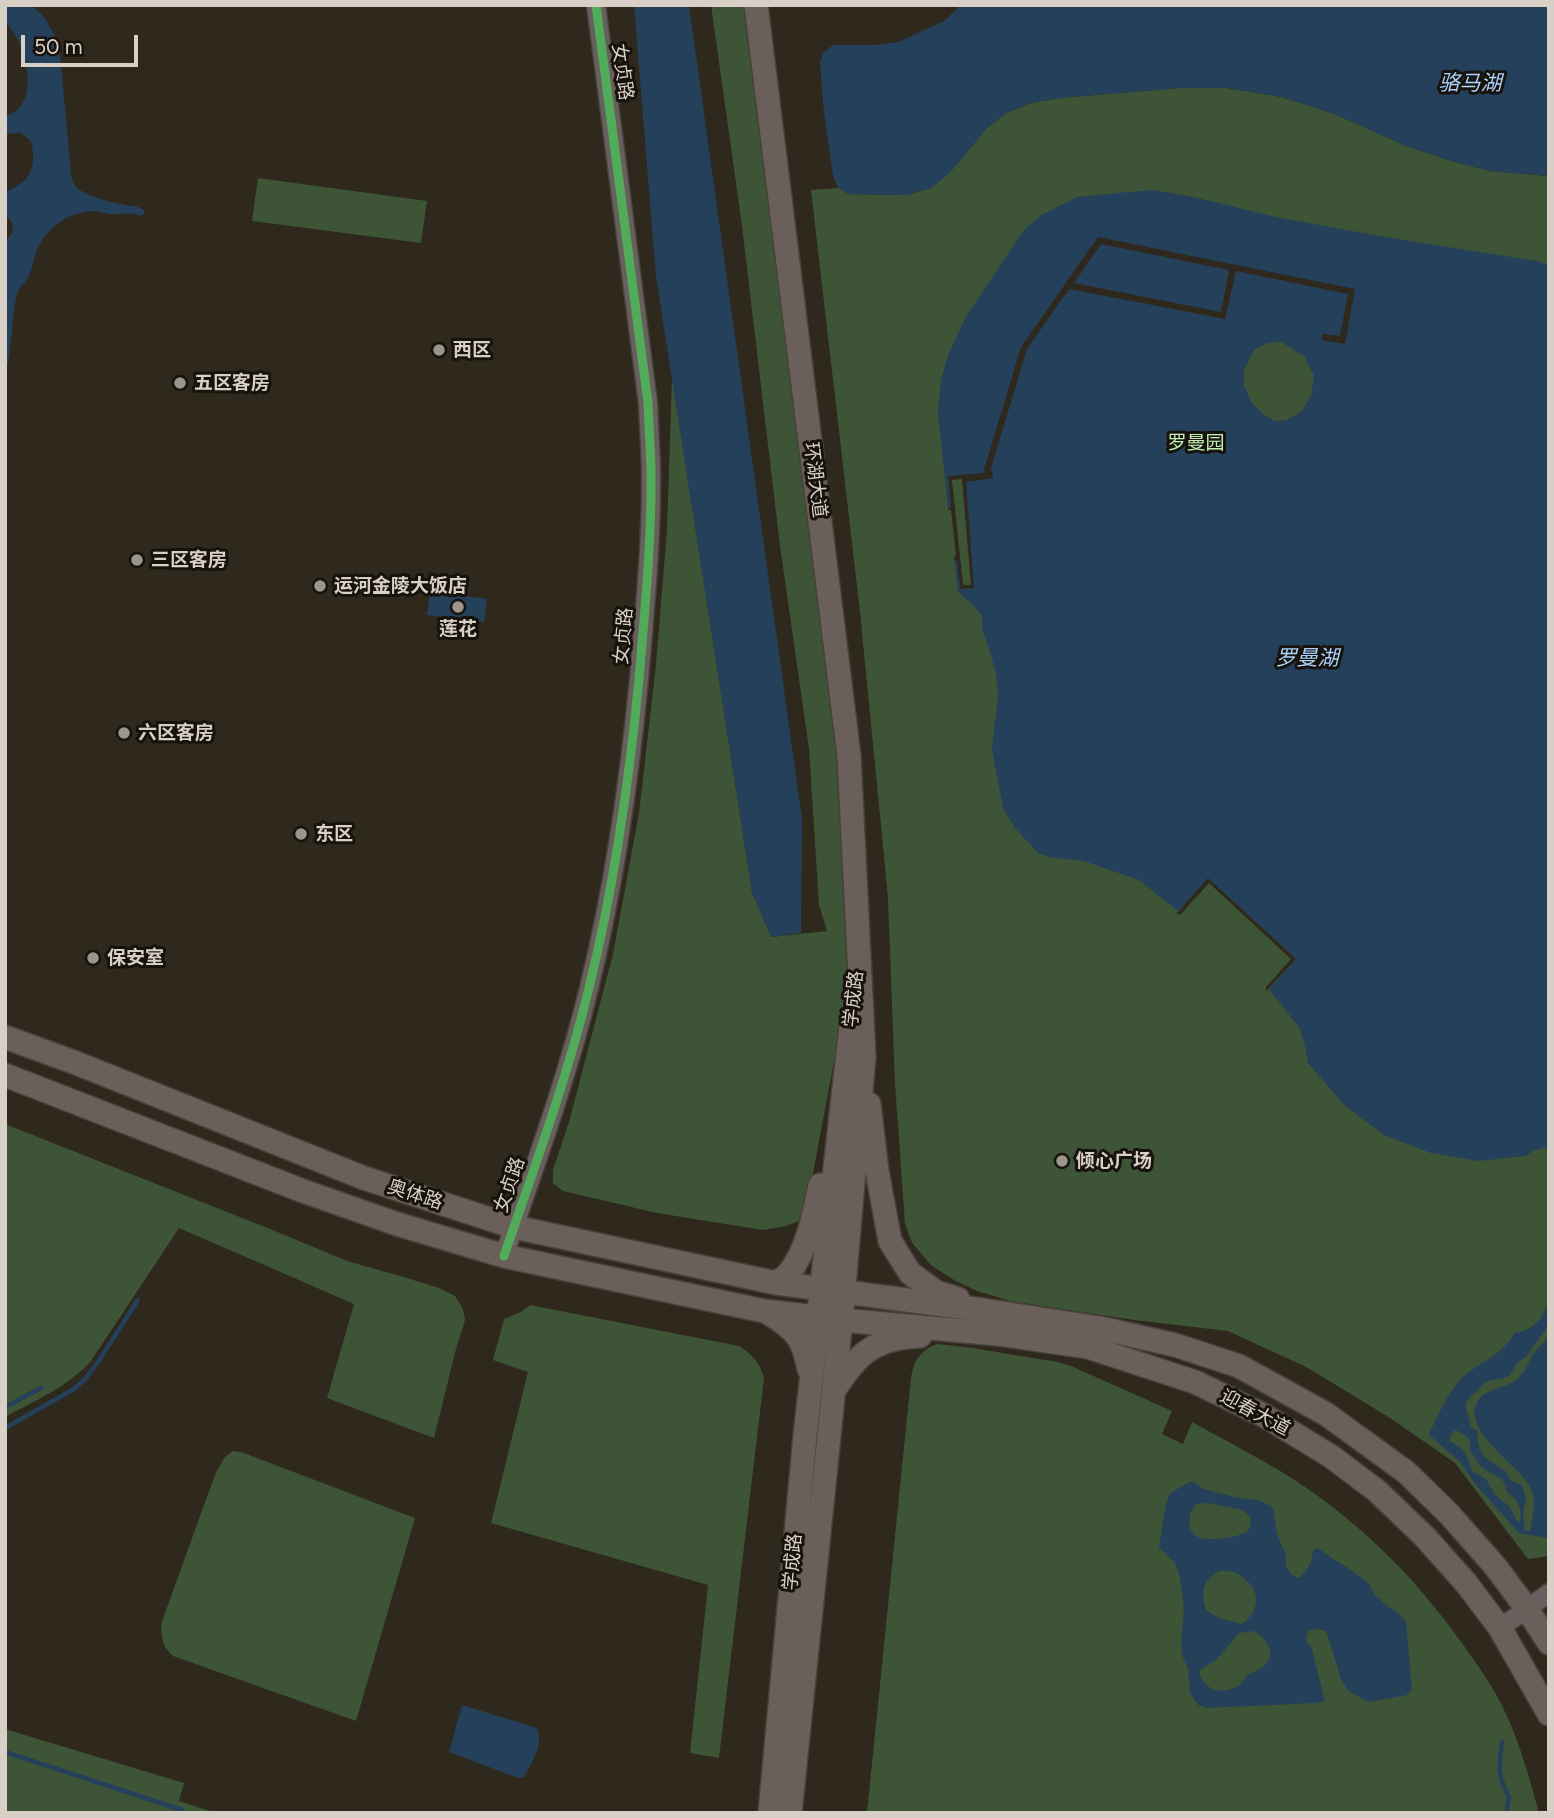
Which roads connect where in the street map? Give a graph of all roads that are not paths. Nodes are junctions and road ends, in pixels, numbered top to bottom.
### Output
1 (596, 5) edge
2 (756, 5) edge
3 (858, 956) joint
4 (5, 1037) edge
5 (856, 1053) junction
6 (5, 1075) edge
7 (514, 1227) junction
8 (504, 1256) junction
9 (776, 1283) junction
10 (832, 1291) junction
11 (764, 1311) junction
12 (830, 1319) junction
13 (1001, 1323) junction
14 (811, 1384) junction
15 (834, 1392) junction
16 (1449, 1514) junction
17 (1425, 1536) junction
18 (1549, 1593) edge
19 (1527, 1609) junction
20 (1500, 1628) junction
21 (1549, 1643) edge
22 (1549, 1714) edge
23 (769, 1813) edge
24 (790, 1813) edge

1 - 7 street, 女贞路
2 - 3 main road, 环湖大道
3 - 5 main road, 学成路
4 - 7 main road, 奥体路
5 - 9 main road
5 - 10 main road, 学成路
5 - 13 main road
6 - 8 main road, 奥体路
7 - 8 street, 女贞路
7 - 9 main road, 奥体路
8 - 11 main road, 奥体路
9 - 10 main road, 奥体路
10 - 12 main road, 学成路
10 - 13 main road, 迎春大道
11 - 12 main road, 奥体路
11 - 14 main road
12 - 13 main road, 迎春大道
12 - 14 main road, 学成路
12 - 15 main road, 学成路
13 - 15 main road
13 - 16 main road, 迎春大道
13 - 17 main road, 迎春大道
14 - 23 main road, 学成路
15 - 24 main road, 学成路
16 - 17 main road
16 - 19 main road, 迎春大道
17 - 20 main road, 迎春大道
18 - 19 street
19 - 20 street
19 - 21 main road, 迎春大道
20 - 22 main road, 迎春大道

